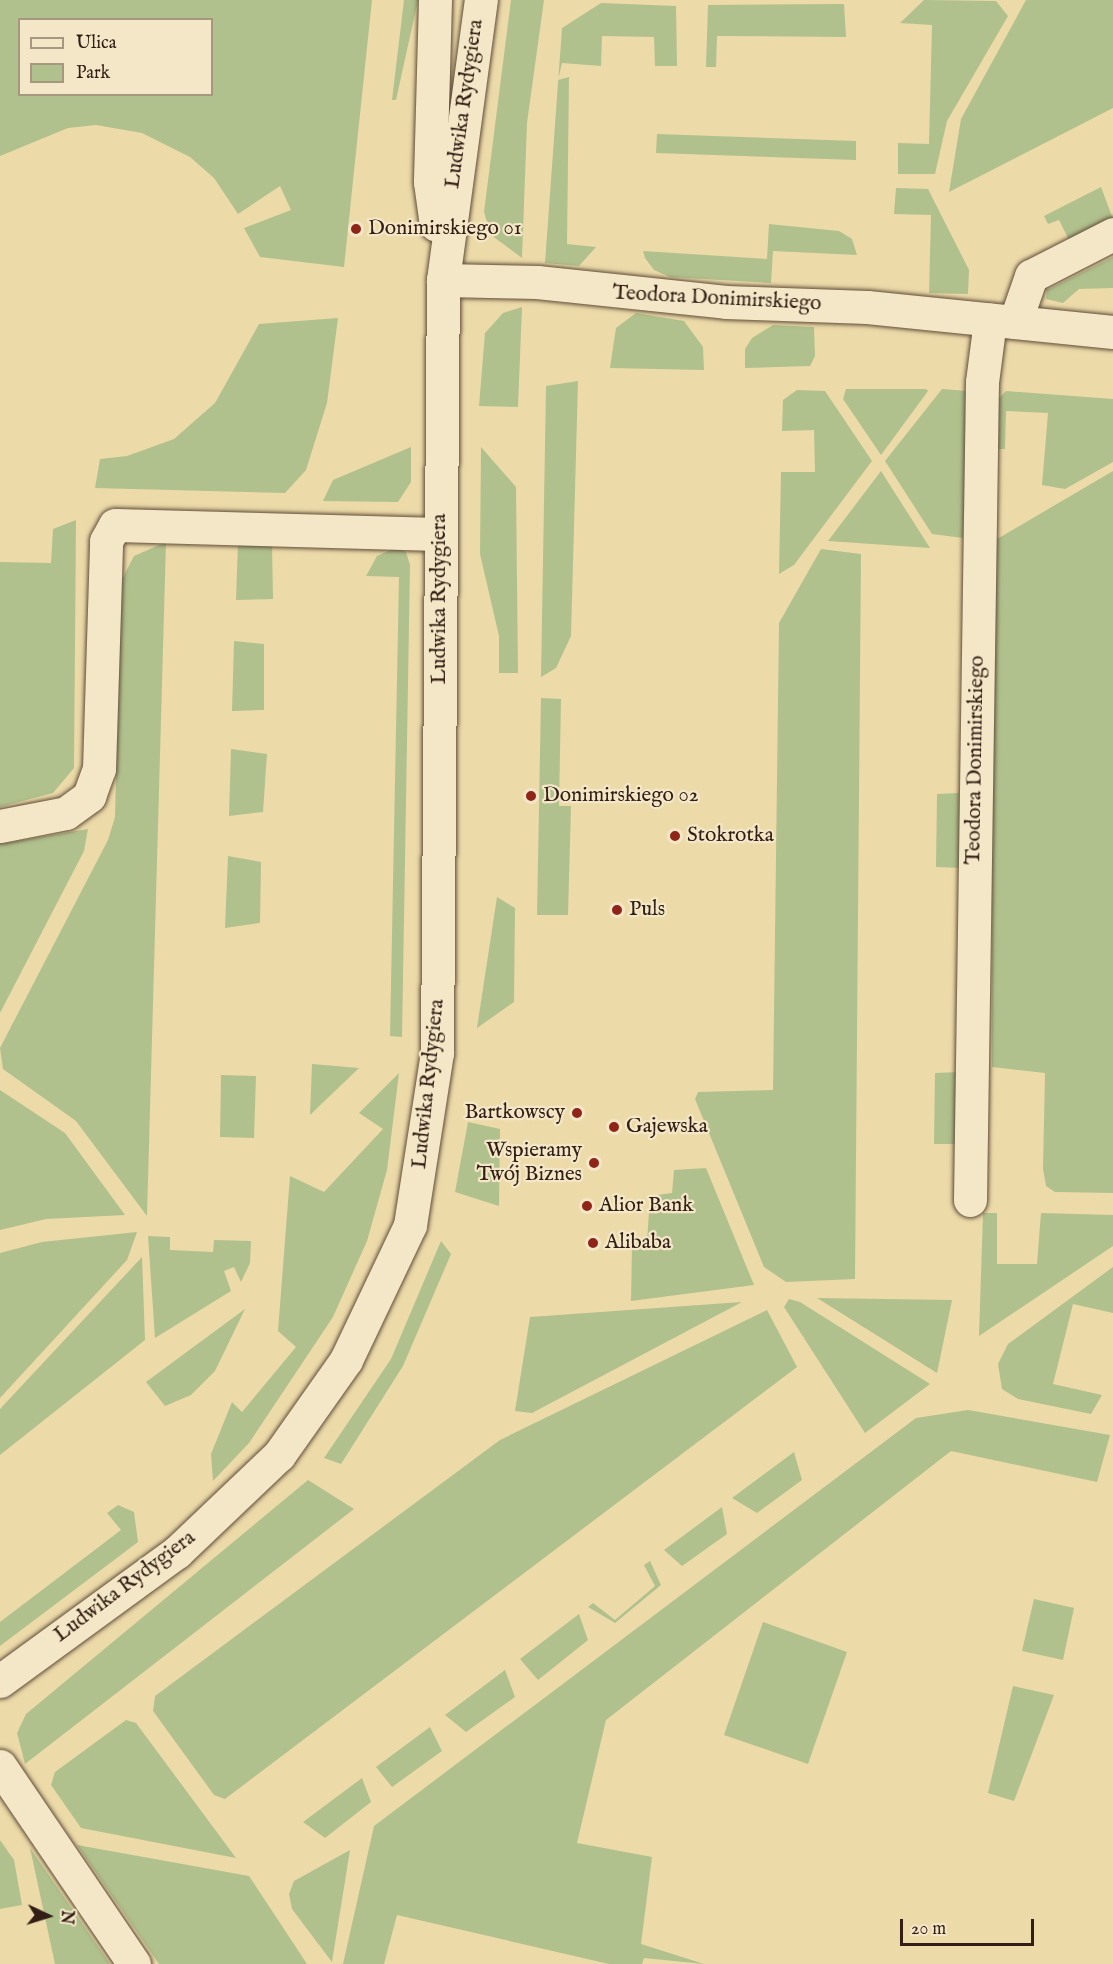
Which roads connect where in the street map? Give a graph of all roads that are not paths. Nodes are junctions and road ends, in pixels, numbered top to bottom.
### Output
1 (435, 0) edge
2 (481, 0) edge
3 (1113, 234) edge
4 (443, 280) junction
5 (1003, 321) junction
6 (1113, 332) edge
7 (440, 534) junction
8 (0, 826) edge
9 (970, 1200) dead end
10 (0, 1681) edge
11 (0, 1766) edge
12 (134, 1964) edge

1 - 4 street, Ludwika Rydygiera
2 - 4 street, Ludwika Rydygiera
3 - 5 street
4 - 5 street, Teodora Donimirskiego
4 - 7 street, Ludwika Rydygiera
5 - 6 street, Teodora Donimirskiego
5 - 9 street, Teodora Donimirskiego
7 - 8 street
7 - 10 street, Ludwika Rydygiera
11 - 12 street

